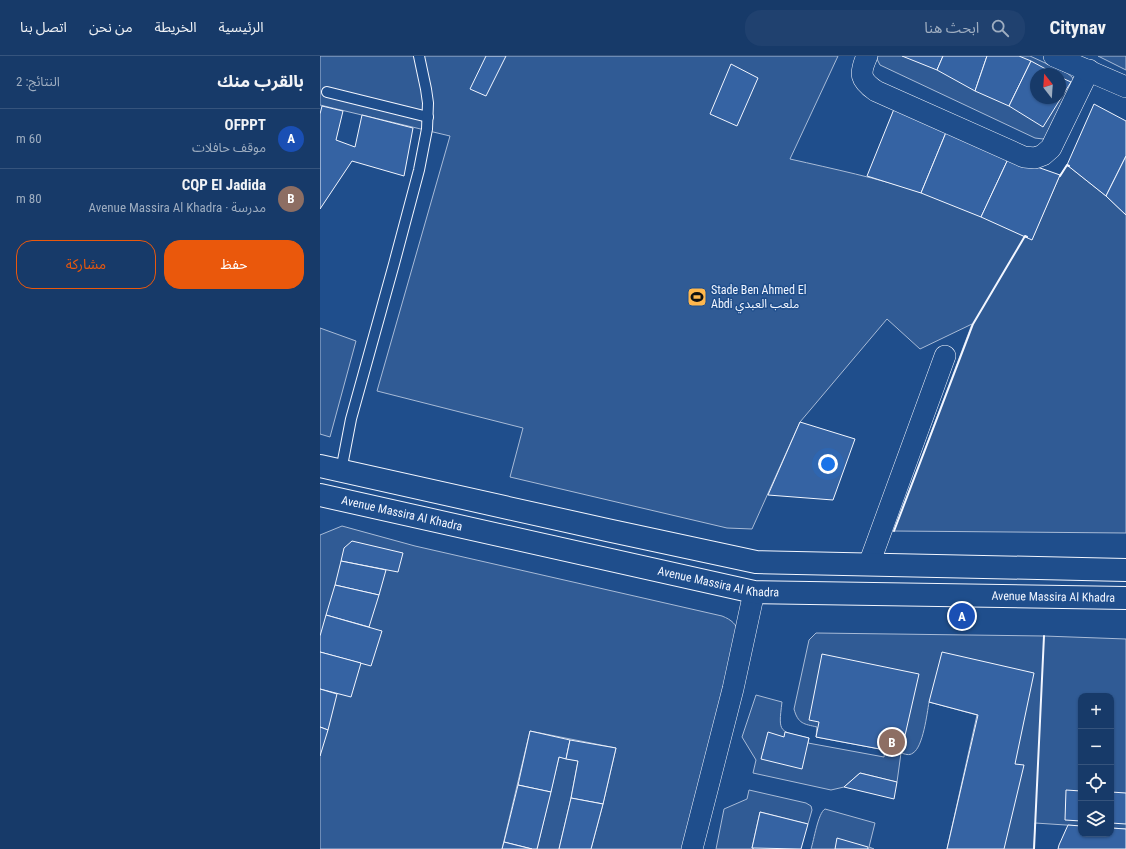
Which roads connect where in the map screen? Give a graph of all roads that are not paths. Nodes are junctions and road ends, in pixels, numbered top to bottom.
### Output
1 (419, 56) edge
2 (867, 56) edge
3 (1054, 56) edge
4 (1089, 70) junction
5 (1126, 87) edge
6 (327, 92) dead end
7 (428, 117) junction
8 (945, 356) dead end
9 (320, 466) edge
10 (341, 472) junction
11 (320, 496) edge
12 (869, 564) junction
13 (1126, 570) edge
14 (754, 592) junction
15 (1126, 598) edge
16 (692, 849) edge

1 - 7 lane
2 - 4 street
3 - 4 street
4 - 5 street
6 - 7 lane
7 - 10 lane
8 - 12 street
9 - 10 street
10 - 12 street
11 - 14 street, Avenue Massira Al Khadra
12 - 13 street
14 - 15 street, Avenue Massira Al Khadra
14 - 16 street

